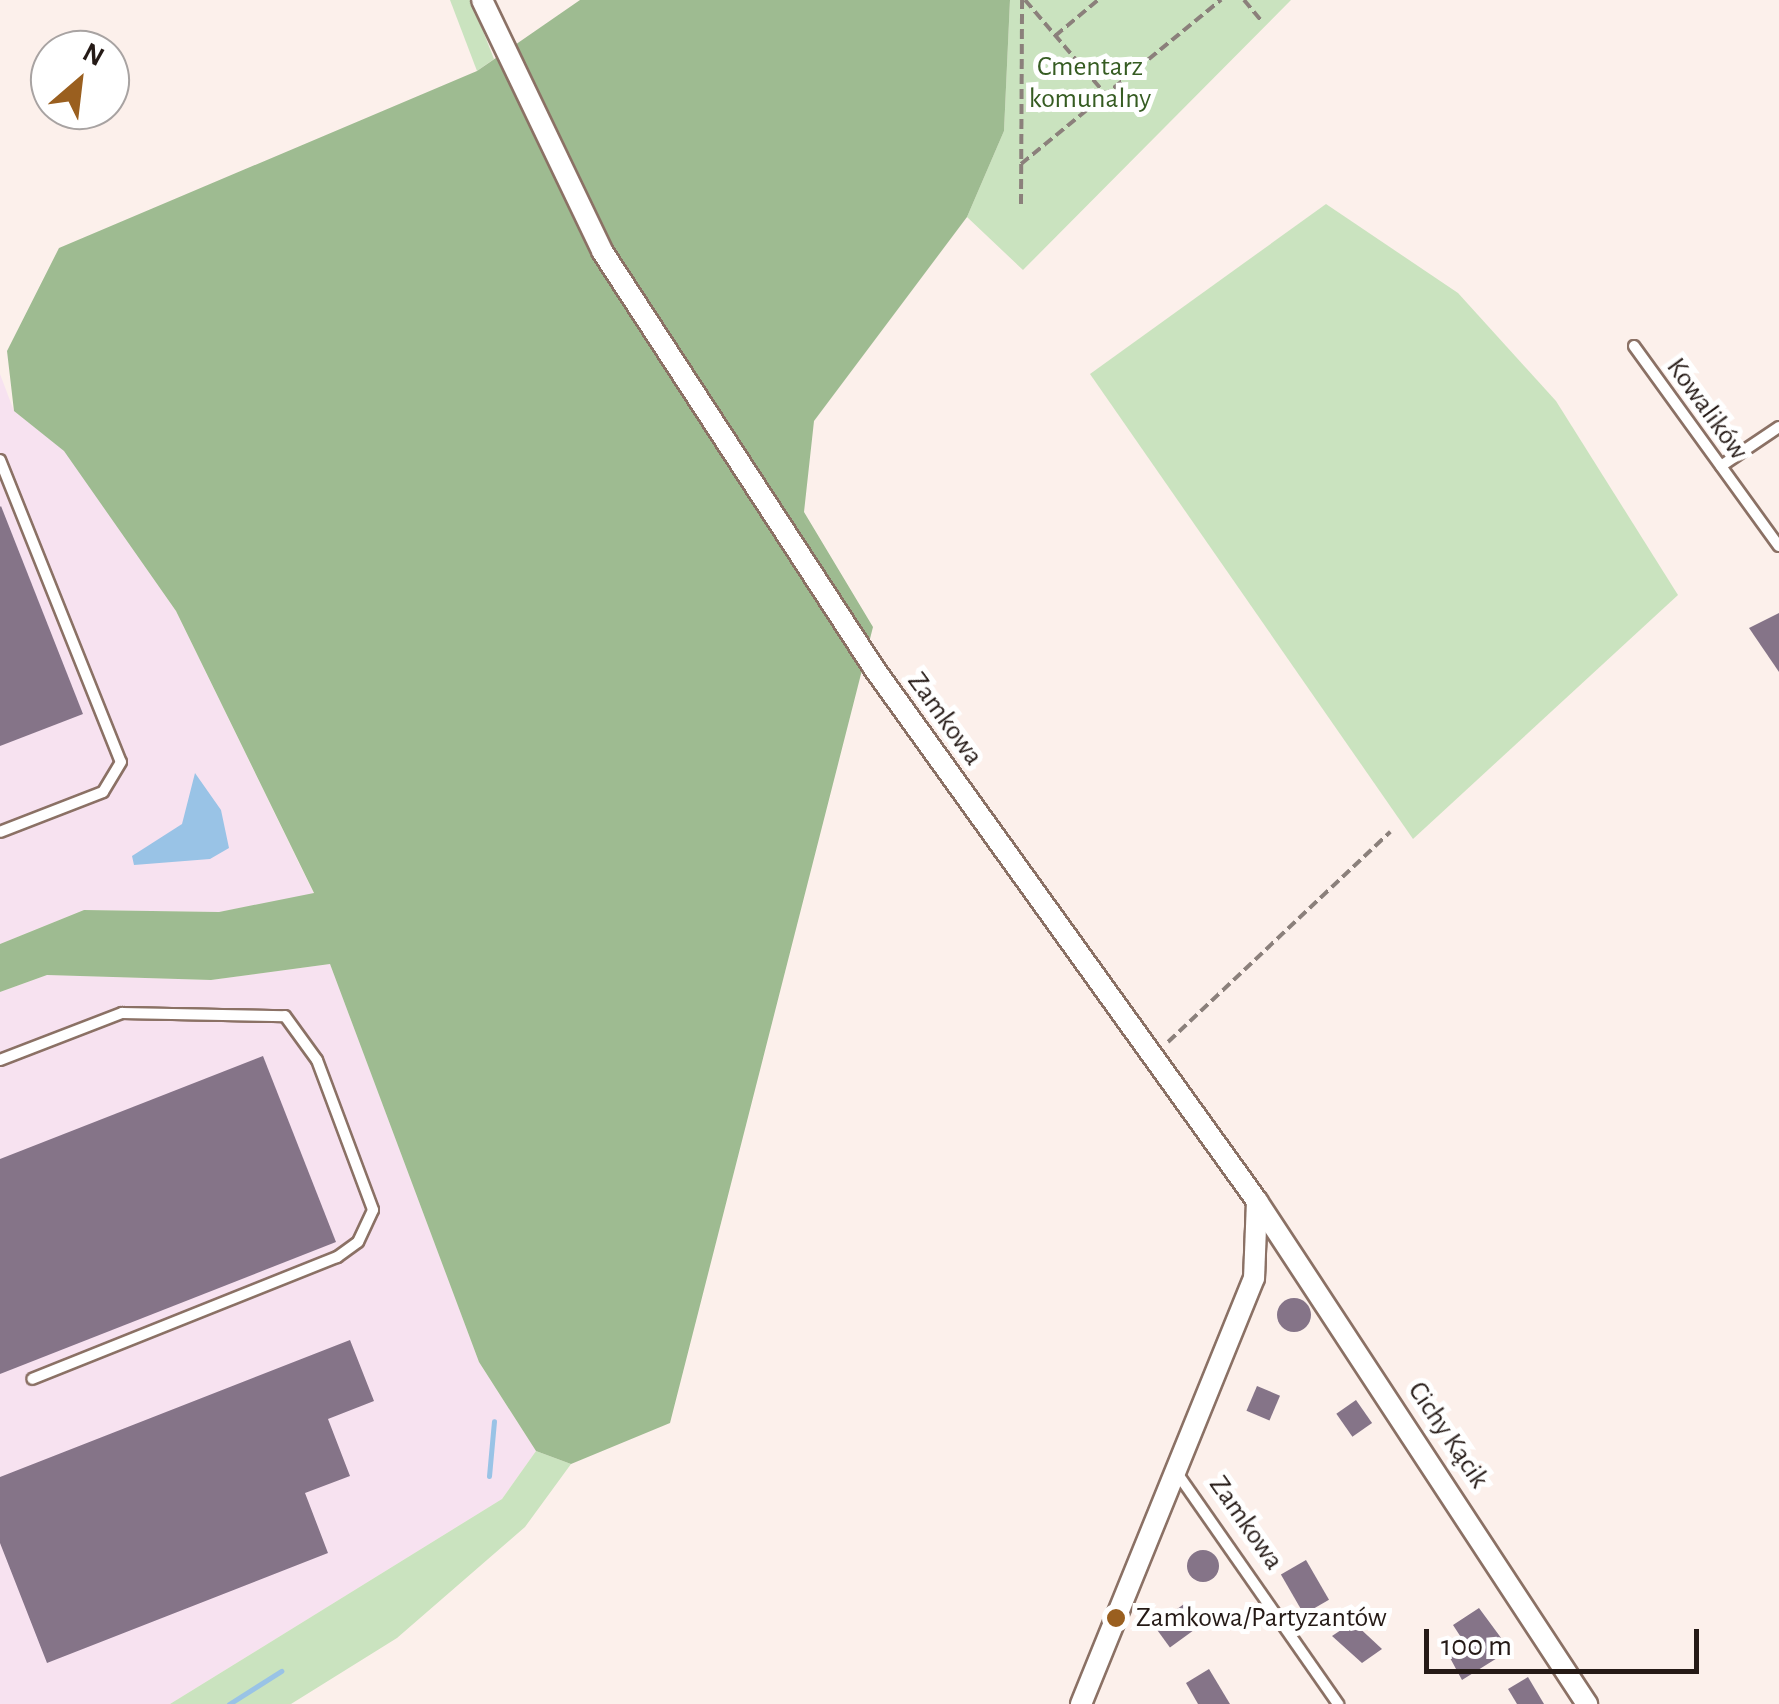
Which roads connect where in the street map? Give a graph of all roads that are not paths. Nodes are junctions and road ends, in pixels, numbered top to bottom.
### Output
1 (482, 0) edge
2 (1634, 346) dead end
3 (1779, 426) edge
4 (0, 460) edge
5 (1720, 466) junction
6 (1779, 546) edge
7 (0, 832) edge
8 (0, 1060) edge
9 (1257, 1202) junction
10 (32, 1379) dead end
11 (1177, 1472) junction
12 (1081, 1704) edge
13 (1338, 1704) edge
14 (1587, 1704) edge

1 - 9 street, Zamkowa
2 - 5 lane, Kowalików
3 - 5 lane
4 - 7 lane
5 - 6 lane, Kowalików
8 - 10 lane
9 - 11 street, Zamkowa
9 - 14 street, Cichy Kącik
11 - 12 street, Zamkowa
11 - 13 lane, Zamkowa

